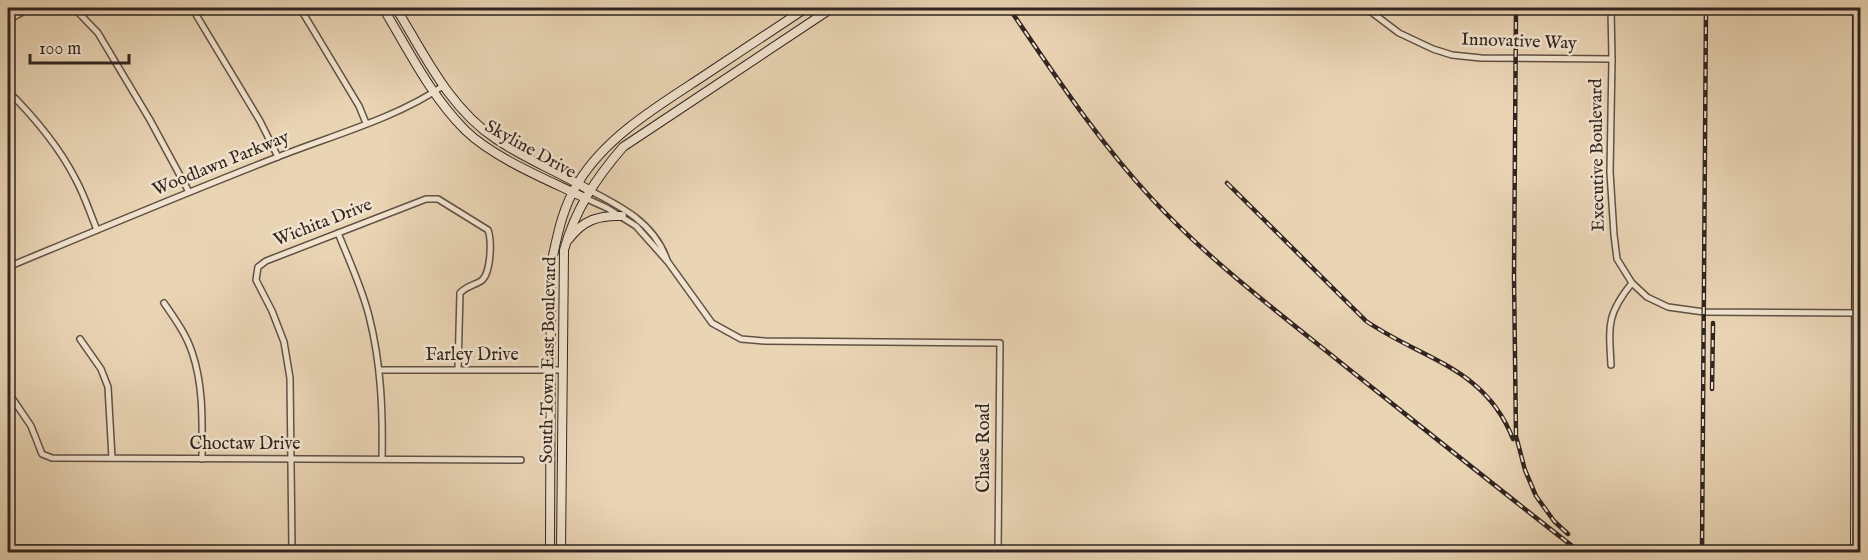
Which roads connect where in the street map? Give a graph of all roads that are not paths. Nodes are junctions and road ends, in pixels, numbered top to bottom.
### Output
1 (30, 8) edge
2 (74, 8) edge
3 (192, 8) edge
4 (300, 8) edge
5 (383, 8) edge
6 (396, 8) edge
7 (806, 8) edge
8 (832, 8) edge
9 (1366, 8) edge
10 (1611, 8) edge
11 (1857, 8) edge
12 (8, 20) edge
13 (1612, 59) junction
14 (443, 86) junction
15 (8, 91) edge
16 (434, 92) junction
17 (366, 123) junction
18 (278, 157) junction
19 (577, 183) junction
20 (589, 190) junction
21 (189, 192) junction
22 (573, 192) junction
23 (585, 198) junction
24 (622, 216) junction
25 (97, 230) junction
26 (338, 233) junction
27 (566, 243) junction
28 (8, 257) edge
29 (668, 262) junction
30 (9, 266) edge
31 (1632, 283) junction
32 (164, 303) dead end
33 (1855, 313) junction
34 (1858, 329) edge
35 (80, 339) dead end
36 (1000, 343) joint
37 (1858, 361) edge
38 (1611, 366) dead end
39 (458, 369) junction
40 (380, 370) junction
41 (563, 370) junction
42 (552, 371) junction
43 (8, 392) edge
44 (112, 458) junction
45 (202, 459) junction
46 (292, 459) junction
47 (382, 459) junction
48 (521, 460) dead end
49 (8, 548) edge
50 (292, 549) junction
51 (550, 551) edge
52 (561, 551) edge
53 (998, 552) edge
54 (1855, 552) edge

1 - 12 street
2 - 21 street
3 - 18 street
4 - 17 street
5 - 16 main road, Skyline Drive
6 - 14 main road, Skyline Drive
7 - 19 main road, South Town East Boulevard
8 - 20 main road, South Town East Boulevard
9 - 13 street, Innovative Way
10 - 13 street, Executive Boulevard
11 - 33 main road
13 - 31 street, Executive Boulevard
14 - 16 street, Woodlawn Parkway
14 - 19 main road, Skyline Drive
15 - 25 street
16 - 17 street, Woodlawn Parkway
16 - 22 main road, Skyline Drive
17 - 18 street, Woodlawn Parkway
18 - 21 street, Woodlawn Parkway
19 - 20 main road, Skyline Drive
19 - 22 main road, South Town East Boulevard
20 - 23 main road, South Town East Boulevard
20 - 29 street, Skyline Drive
21 - 25 street, Woodlawn Parkway
22 - 23 main road, Skyline Drive
22 - 42 main road, South Town East Boulevard
23 - 24 street, Skyline Drive
23 - 27 main road, South Town East Boulevard
24 - 27 main road
24 - 29 street, Skyline Drive
25 - 30 street, Woodlawn Parkway
26 - 39 street, Wichita Drive
26 - 40 street
26 - 46 street, Wichita Drive
27 - 41 main road, South Town East Boulevard
28 - 30 street
29 - 36 street, Skyline Drive
31 - 33 street, Executive Boulevard
31 - 38 street
32 - 45 street
33 - 34 main road
34 - 37 main road
35 - 44 street
36 - 53 street, Chase Road
37 - 54 main road
39 - 40 street, Farley Drive
39 - 42 street, Farley Drive
40 - 47 street
41 - 42 street, Farley Drive
41 - 52 main road, South Town East Boulevard
42 - 51 main road, South Town East Boulevard
43 - 44 street, Choctaw Drive
44 - 45 street, Choctaw Drive
45 - 46 street, Choctaw Drive
46 - 47 street, Choctaw Drive
46 - 50 street, Wichita Drive
47 - 48 street, Choctaw Drive
49 - 50 street
50 - 51 street
51 - 52 street

